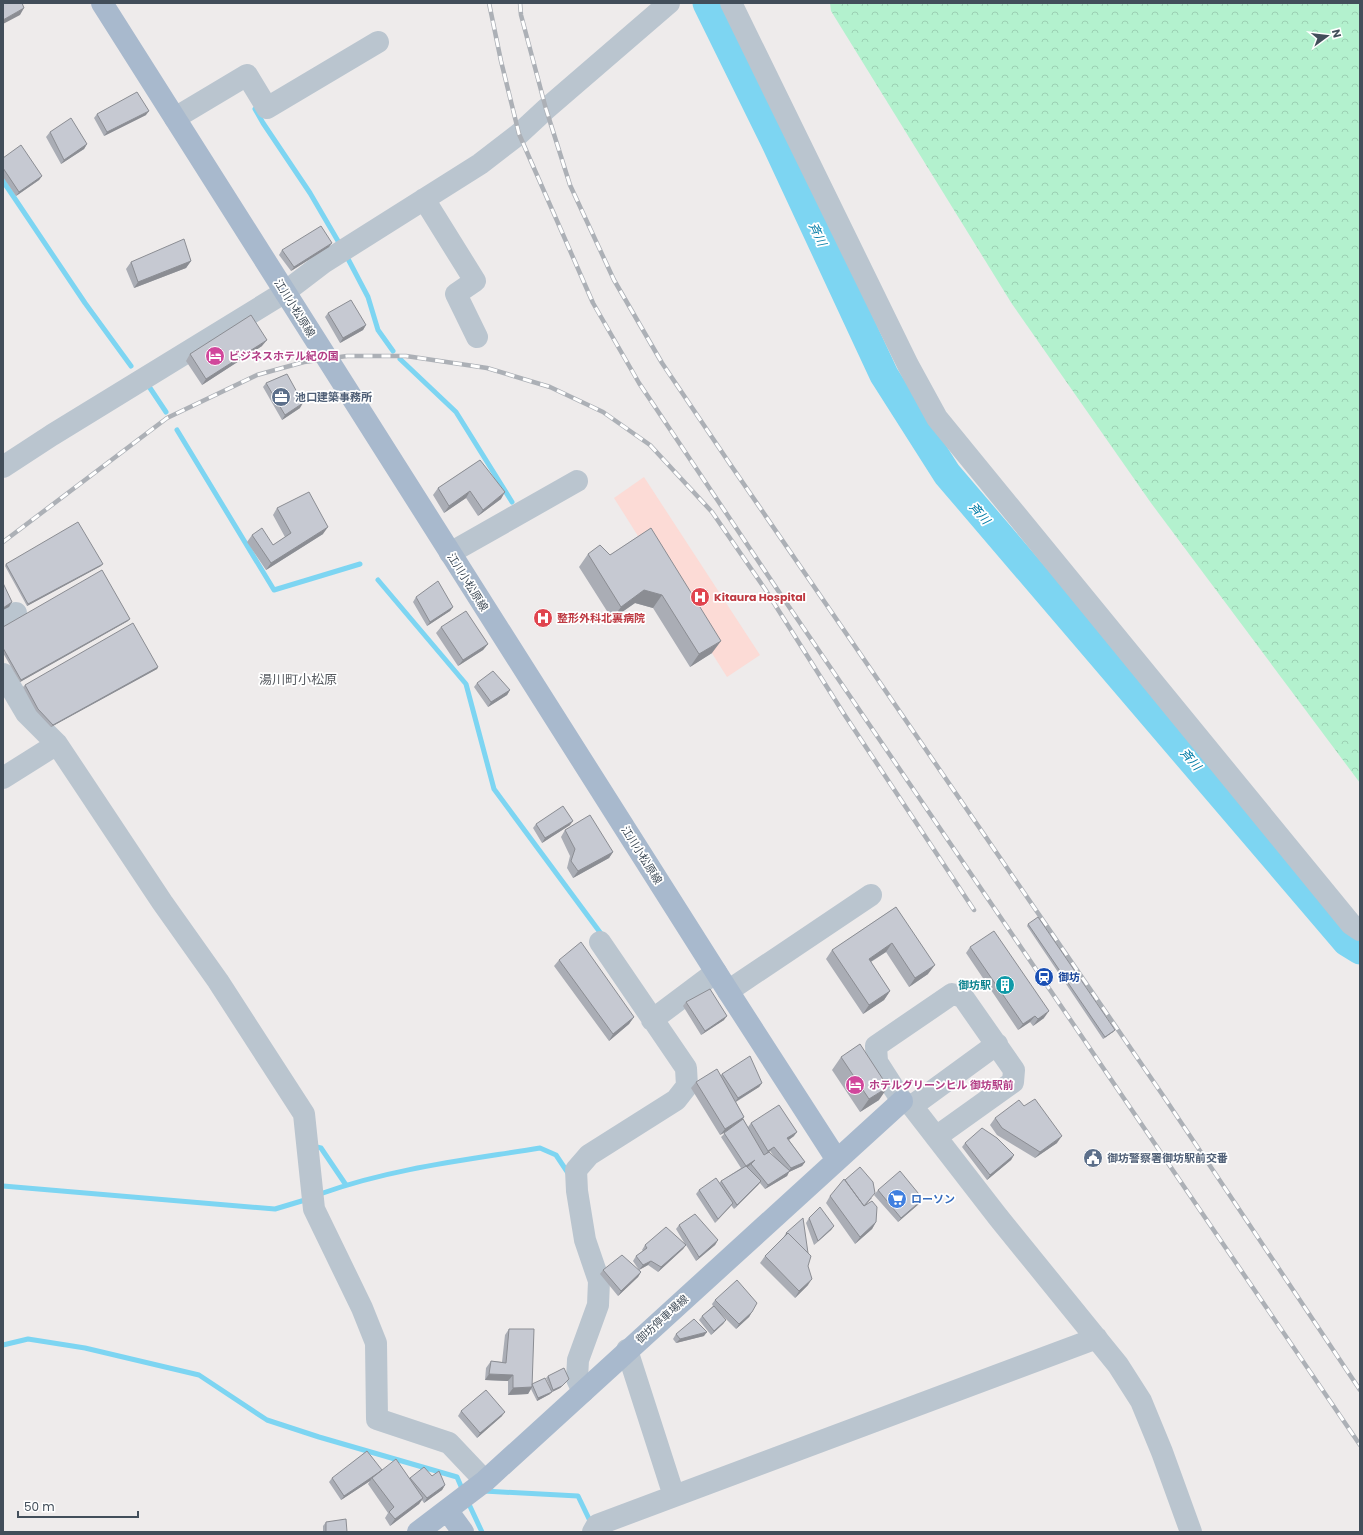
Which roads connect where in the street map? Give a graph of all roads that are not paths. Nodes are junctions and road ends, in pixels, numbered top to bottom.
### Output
1 (102, 3) edge
2 (669, 3) edge
3 (731, 3) edge
4 (378, 42) dead end
5 (175, 118) junction
6 (424, 198) junction
7 (285, 292) junction
8 (477, 337) dead end
9 (3, 467) edge
10 (577, 481) dead end
11 (450, 553) junction
12 (3, 674) edge
13 (57, 744) junction
14 (3, 778) edge
15 (871, 895) dead end
16 (1360, 930) edge
17 (600, 942) dead end
18 (716, 972) junction
19 (728, 991) junction
20 (652, 1020) junction
21 (997, 1044) junction
22 (907, 1103) junction
23 (936, 1137) junction
24 (837, 1160) junction
25 (1096, 1338) junction
26 (627, 1350) junction
27 (583, 1392) junction
28 (485, 1481) junction
29 (674, 1496) junction
30 (448, 1510) junction
31 (418, 1532) edge
32 (463, 1532) edge
33 (593, 1532) edge
34 (1191, 1532) edge

1 - 5 main road, 江川小松原線
2 - 6 street
3 - 16 street
4 - 5 street
5 - 7 main road, 江川小松原線
6 - 7 street
6 - 8 street
7 - 9 street
7 - 11 main road, 江川小松原線
10 - 11 street
11 - 18 main road, 江川小松原線
12 - 13 street
13 - 14 street
13 - 28 street
15 - 19 street
17 - 20 street
18 - 19 main road, 江川小松原線
18 - 20 street
19 - 24 main road, 江川小松原線
20 - 27 street
21 - 22 street
21 - 22 street
21 - 23 street
22 - 23 street
22 - 24 main road, 御坊停車場線
23 - 25 street
24 - 26 main road, 御坊停車場線
25 - 29 street
25 - 34 street
26 - 27 main road, 御坊停車場線
26 - 29 street
27 - 28 main road, 御坊停車場線
28 - 30 main road, 御坊停車場線
29 - 33 street
30 - 31 main road, 御坊停車場線
30 - 32 main road

